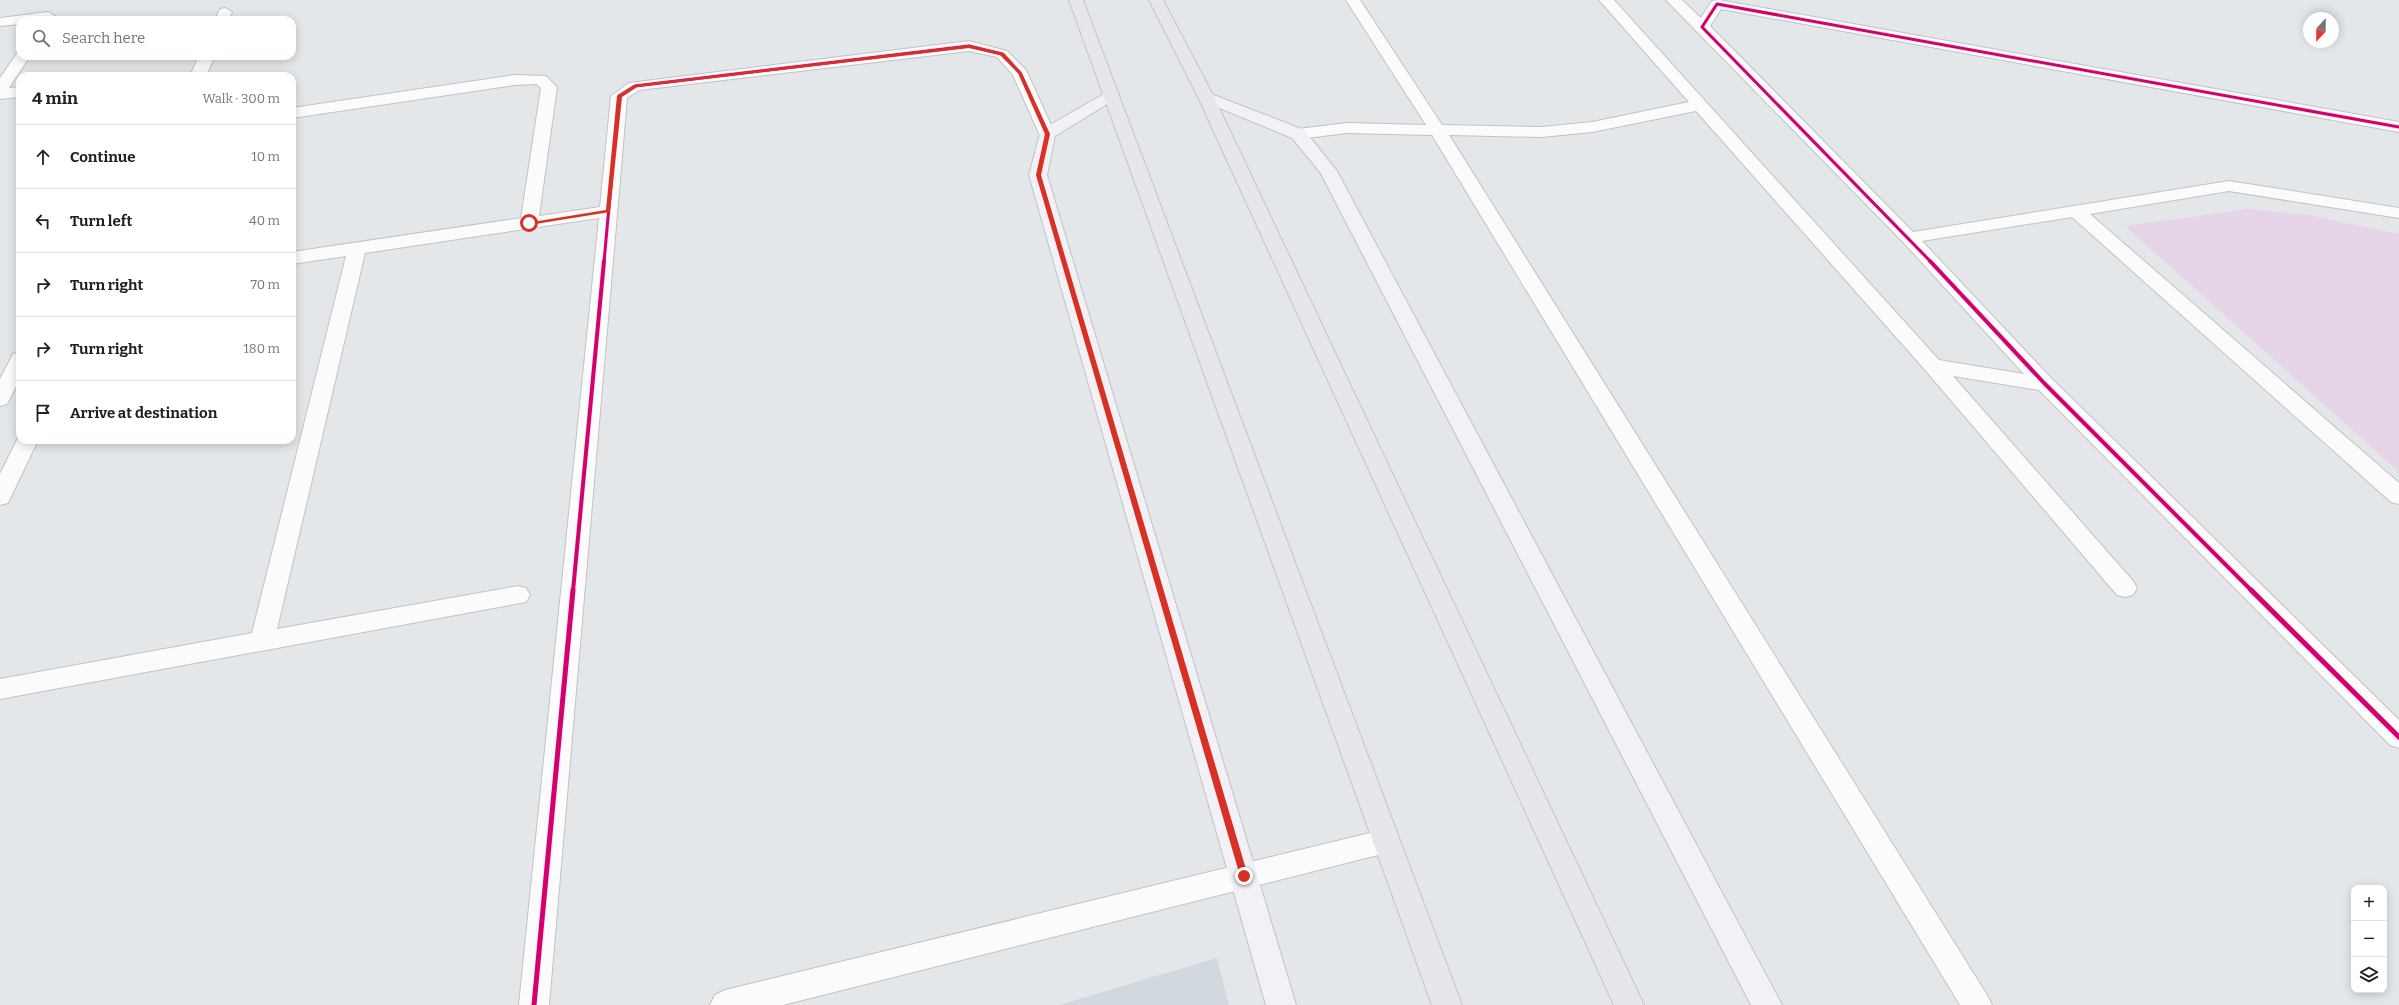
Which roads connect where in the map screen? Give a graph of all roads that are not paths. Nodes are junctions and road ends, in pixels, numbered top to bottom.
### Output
1 (1076, 0) edge
2 (1156, 0) edge
3 (1352, 0) edge
4 (1606, 0) edge
5 (1673, 0) edge
6 (1718, 2) edge
7 (16, 20) edge
8 (0, 22) edge
9 (1702, 28) junction
10 (19, 60) edge
11 (205, 60) edge
12 (200, 72) edge
13 (0, 90) edge
14 (16, 92) edge
15 (0, 94) edge
16 (1111, 95) junction
17 (1206, 96) junction
18 (1699, 105) junction
19 (296, 112) edge
20 (2399, 127) edge
21 (1436, 128) junction
22 (1047, 134) junction
23 (1298, 134) junction
24 (608, 211) junction
25 (2076, 211) junction
26 (2399, 213) edge
27 (529, 223) junction
28 (1909, 238) junction
29 (357, 249) junction
30 (296, 257) edge
31 (16, 366) edge
32 (1933, 366) junction
33 (2045, 384) junction
34 (0, 399) edge
35 (25, 444) edge
36 (2399, 496) edge
37 (0, 497) edge
38 (2125, 588) dead end
39 (518, 595) dead end
40 (262, 640) junction
41 (0, 689) edge
42 (2399, 737) edge
43 (1386, 841) junction
44 (1244, 876) junction
45 (534, 1005) edge
46 (725, 1005) edge
47 (1281, 1005) edge
48 (1447, 1005) edge
49 (1629, 1005) edge
50 (1767, 1005) edge
51 (1976, 1005) edge

1 - 16 main road
2 - 17 main road
3 - 21 street
4 - 18 street
5 - 9 street
6 - 9 street
6 - 20 street
7 - 8 street
9 - 28 street
10 - 13 street
11 - 12 street
14 - 15 street
16 - 22 street
16 - 43 main road
17 - 23 street
17 - 49 main road
18 - 21 street
18 - 32 street
19 - 27 street
21 - 23 street
21 - 51 street
22 - 24 street
22 - 44 street
23 - 50 street
24 - 27 street
24 - 45 street
25 - 26 street
25 - 28 street
25 - 36 street
27 - 29 street
28 - 33 street
29 - 30 street
29 - 40 street
31 - 34 street
32 - 33 street
32 - 38 street
33 - 42 street
35 - 37 street
39 - 40 street
40 - 41 street
43 - 44 street
43 - 48 main road
44 - 46 street
44 - 47 street

